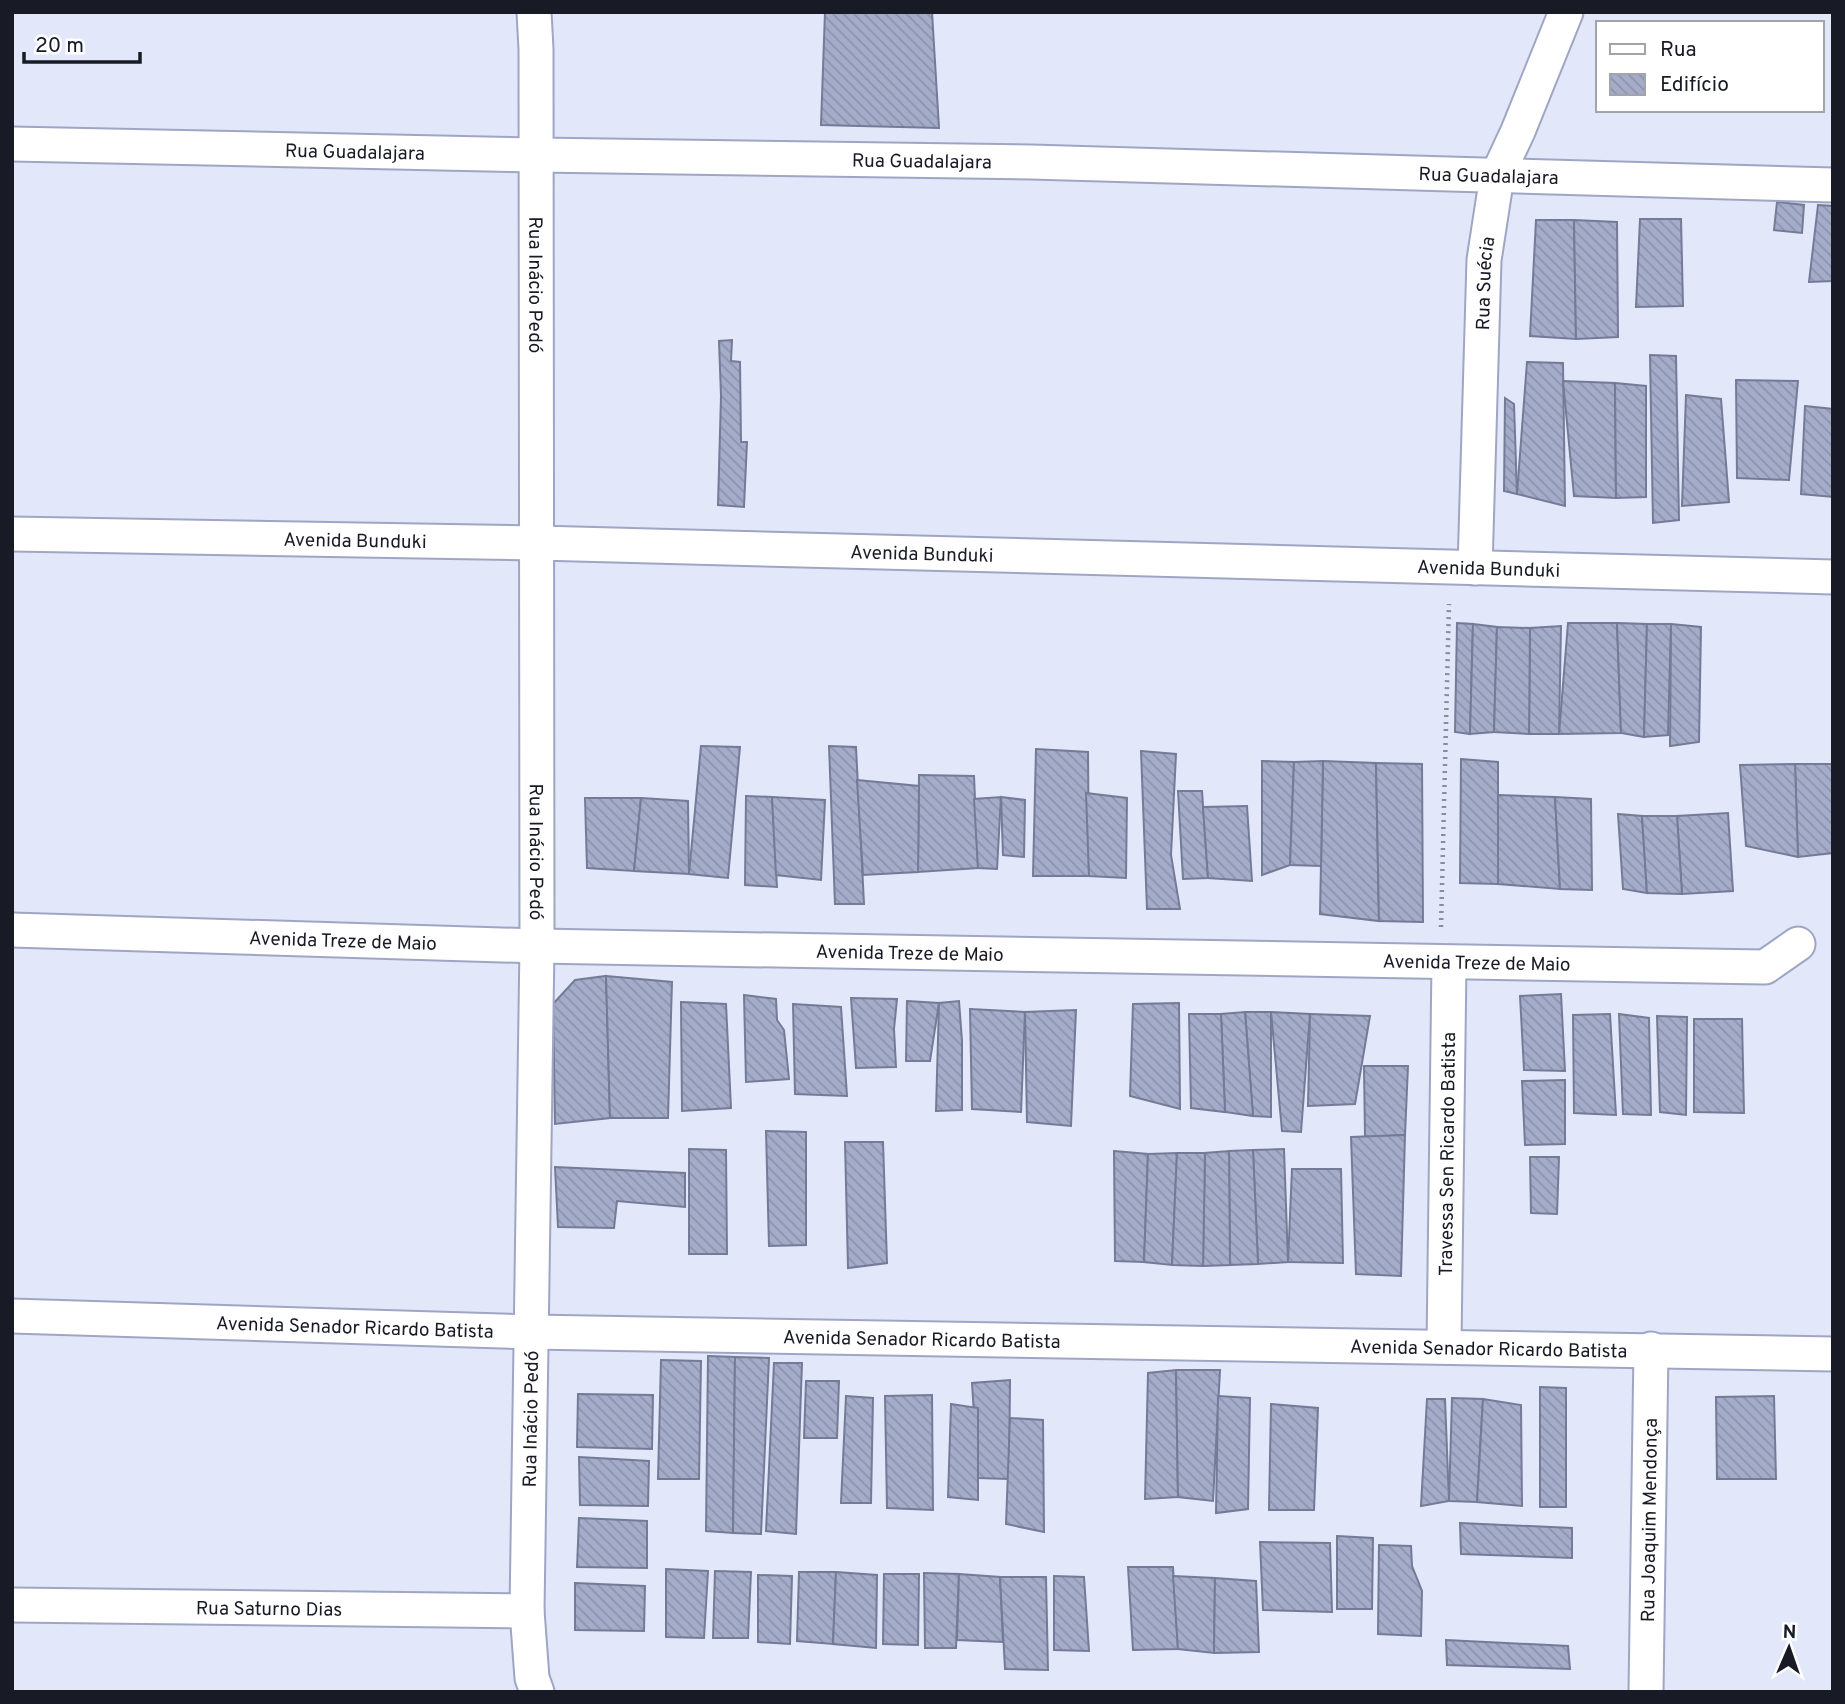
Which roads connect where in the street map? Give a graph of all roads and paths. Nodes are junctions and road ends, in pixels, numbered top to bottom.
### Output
1 (534, 12) edge
2 (1566, 12) edge
3 (12, 144) edge
4 (537, 155) junction
5 (1497, 176) junction
6 (1833, 186) edge
7 (12, 534) edge
8 (538, 543) junction
9 (1462, 568) junction
10 (1833, 576) edge
11 (12, 930) edge
12 (1798, 944) dead end
13 (537, 946) junction
14 (1445, 962) junction
15 (12, 1317) edge
16 (531, 1332) junction
17 (1444, 1346) junction
18 (1651, 1349) junction
19 (1833, 1354) edge
20 (12, 1605) edge
21 (527, 1611) junction
22 (537, 1692) edge
23 (1646, 1692) edge

1 - 4 street, Rua Inácio Pedó
2 - 5 street, Rua Suécia
3 - 4 street, Rua Guadalajara
4 - 5 street, Rua Guadalajara
4 - 8 street, Rua Inácio Pedó
5 - 6 street, Rua Guadalajara
5 - 9 street, Rua Suécia
7 - 8 street, Avenida Bunduki
8 - 9 street, Avenida Bunduki
8 - 13 street, Rua Inácio Pedó
9 - 10 street, Avenida Bunduki
9 - 14 path
11 - 13 street, Avenida Treze de Maio
12 - 14 street, Avenida Treze de Maio
13 - 14 street, Avenida Treze de Maio
13 - 16 street, Rua Inácio Pedó
14 - 17 street, Travessa Sen Ricardo Batista
15 - 16 street, Avenida Senador Ricardo Batista
16 - 17 street, Avenida Senador Ricardo Batista
16 - 21 street, Rua Inácio Pedó
17 - 18 street, Avenida Senador Ricardo Batista
18 - 19 street, Avenida Senador Ricardo Batista
18 - 23 street, Rua Joaquim Mendonça
20 - 21 street, Rua Saturno Dias
21 - 22 street, Rua Inácio Pedó

